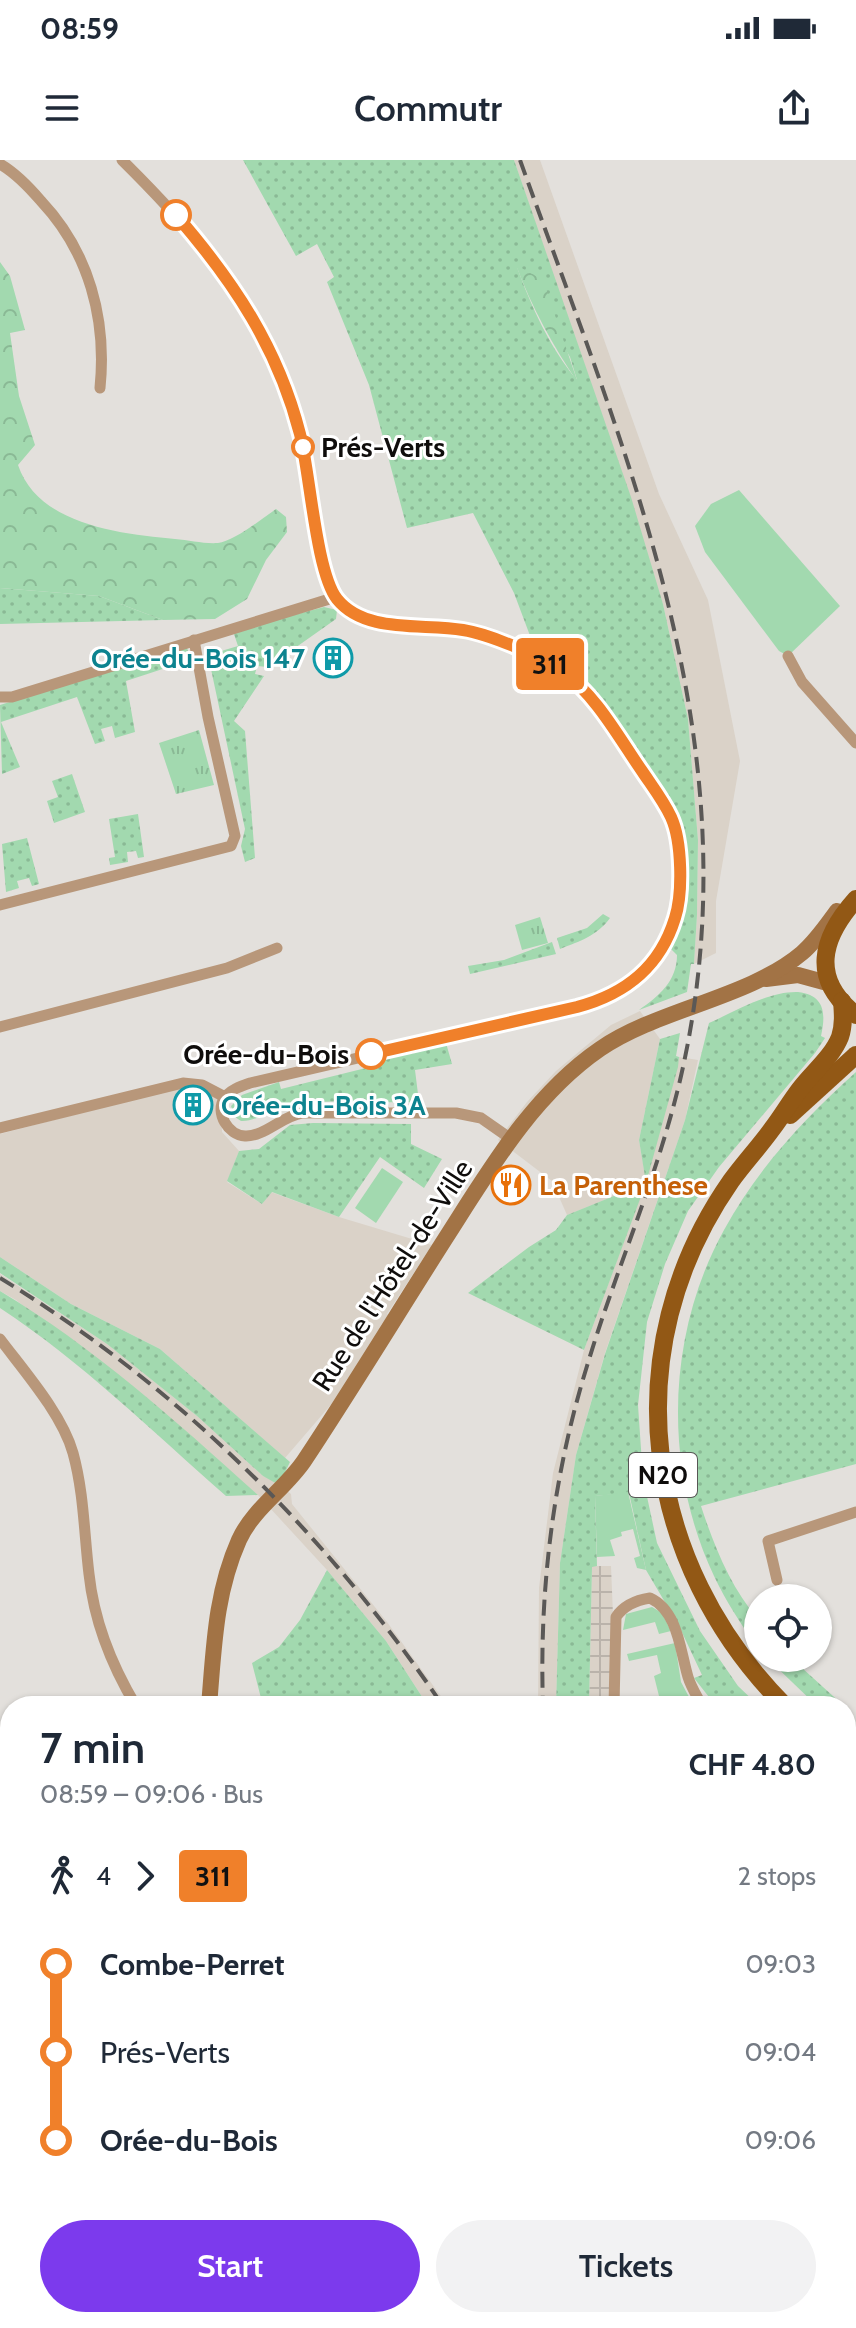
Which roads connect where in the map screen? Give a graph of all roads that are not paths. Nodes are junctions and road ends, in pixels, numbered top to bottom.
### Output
1 (122, 160) edge
2 (0, 164) edge
3 (100, 388) dead end
4 (336, 597) junction
5 (194, 640) junction
6 (788, 656) dead end
7 (0, 697) edge
8 (856, 743) edge
9 (856, 897) edge
10 (0, 905) edge
11 (277, 948) dead end
12 (757, 980) junction
13 (831, 984) junction
14 (842, 1001) junction
15 (856, 1015) edge
16 (0, 1027) edge
17 (856, 1055) edge
18 (225, 1097) junction
19 (0, 1128) edge
20 (772, 1129) junction
21 (511, 1139) junction
22 (0, 1339) edge
23 (856, 1512) edge
24 (777, 1580) dead end
25 (130, 1696) edge
26 (210, 1696) edge
27 (614, 1696) edge
28 (697, 1696) edge
29 (776, 1696) edge

1 - 4 street
2 - 3 street
4 - 5 street
4 - 18 street
5 - 7 street
5 - 10 street
6 - 8 street
9 - 12 main road, Rue de l'Hôtel-de-Ville
9 - 13 main road
11 - 16 street
12 - 13 main road, Rue de l'Hôtel-de-Ville
12 - 21 main road, Rue de l'Hôtel-de-Ville
13 - 14 main road
14 - 15 main road
14 - 20 main road, N20
17 - 20 main road, N20
18 - 19 street
18 - 21 street
20 - 29 main road, N20
21 - 26 main road, Rue de l'Hôtel-de-Ville
22 - 25 street
23 - 24 street
27 - 28 street

